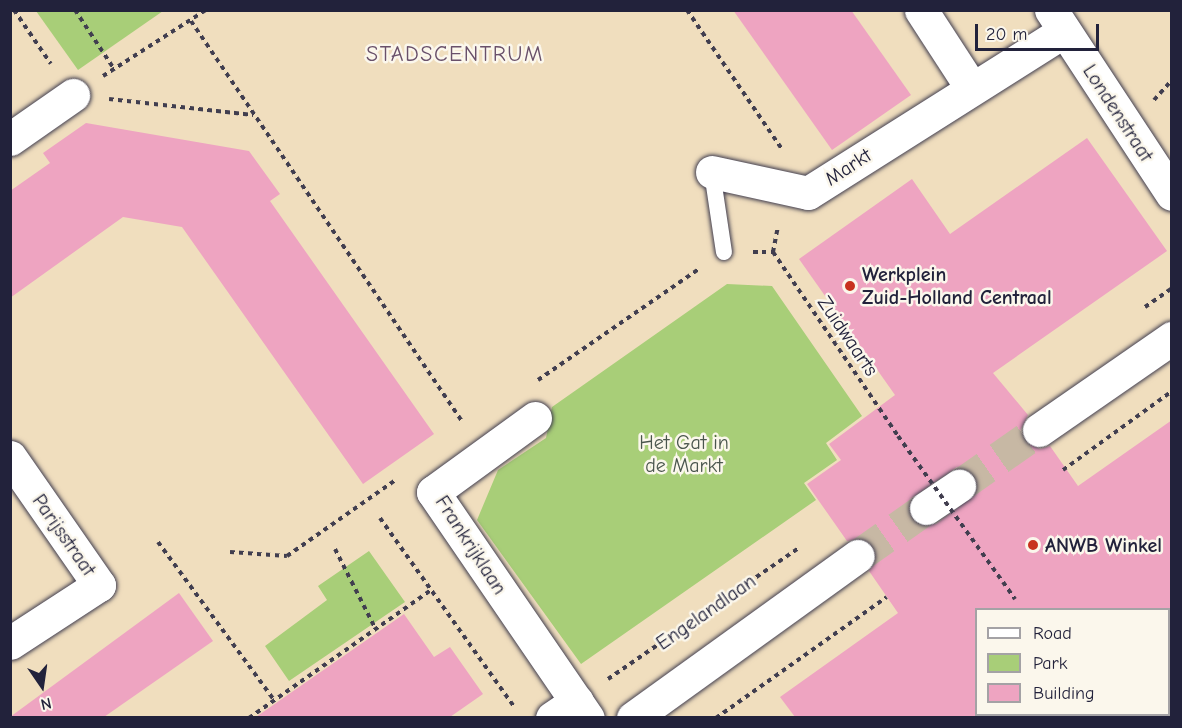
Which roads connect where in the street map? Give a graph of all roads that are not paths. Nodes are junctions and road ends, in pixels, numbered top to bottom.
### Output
1 (921, 10) edge
2 (1058, 21) edge
3 (971, 87) junction
4 (73, 95) road end
5 (10, 140) edge
6 (712, 172) joint
7 (1172, 194) edge
8 (724, 252) dead end
9 (1172, 338) edge
10 (536, 418) dead end
11 (1039, 430) tunnel mouth
12 (10, 457) edge
13 (959, 486) tunnel mouth
14 (926, 508) tunnel mouth
15 (858, 556) tunnel mouth
16 (10, 643) edge
17 (572, 712) edge
18 (633, 717) edge

1 - 3 street
2 - 3 street, Londenstraat
2 - 7 street, Londenstraat
3 - 6 street, Markt
4 - 5 street
6 - 8 lane
9 - 11 street
10 - 17 street, Frankrijklaan
12 - 16 street, Parijsstraat
13 - 14 street
15 - 18 street

